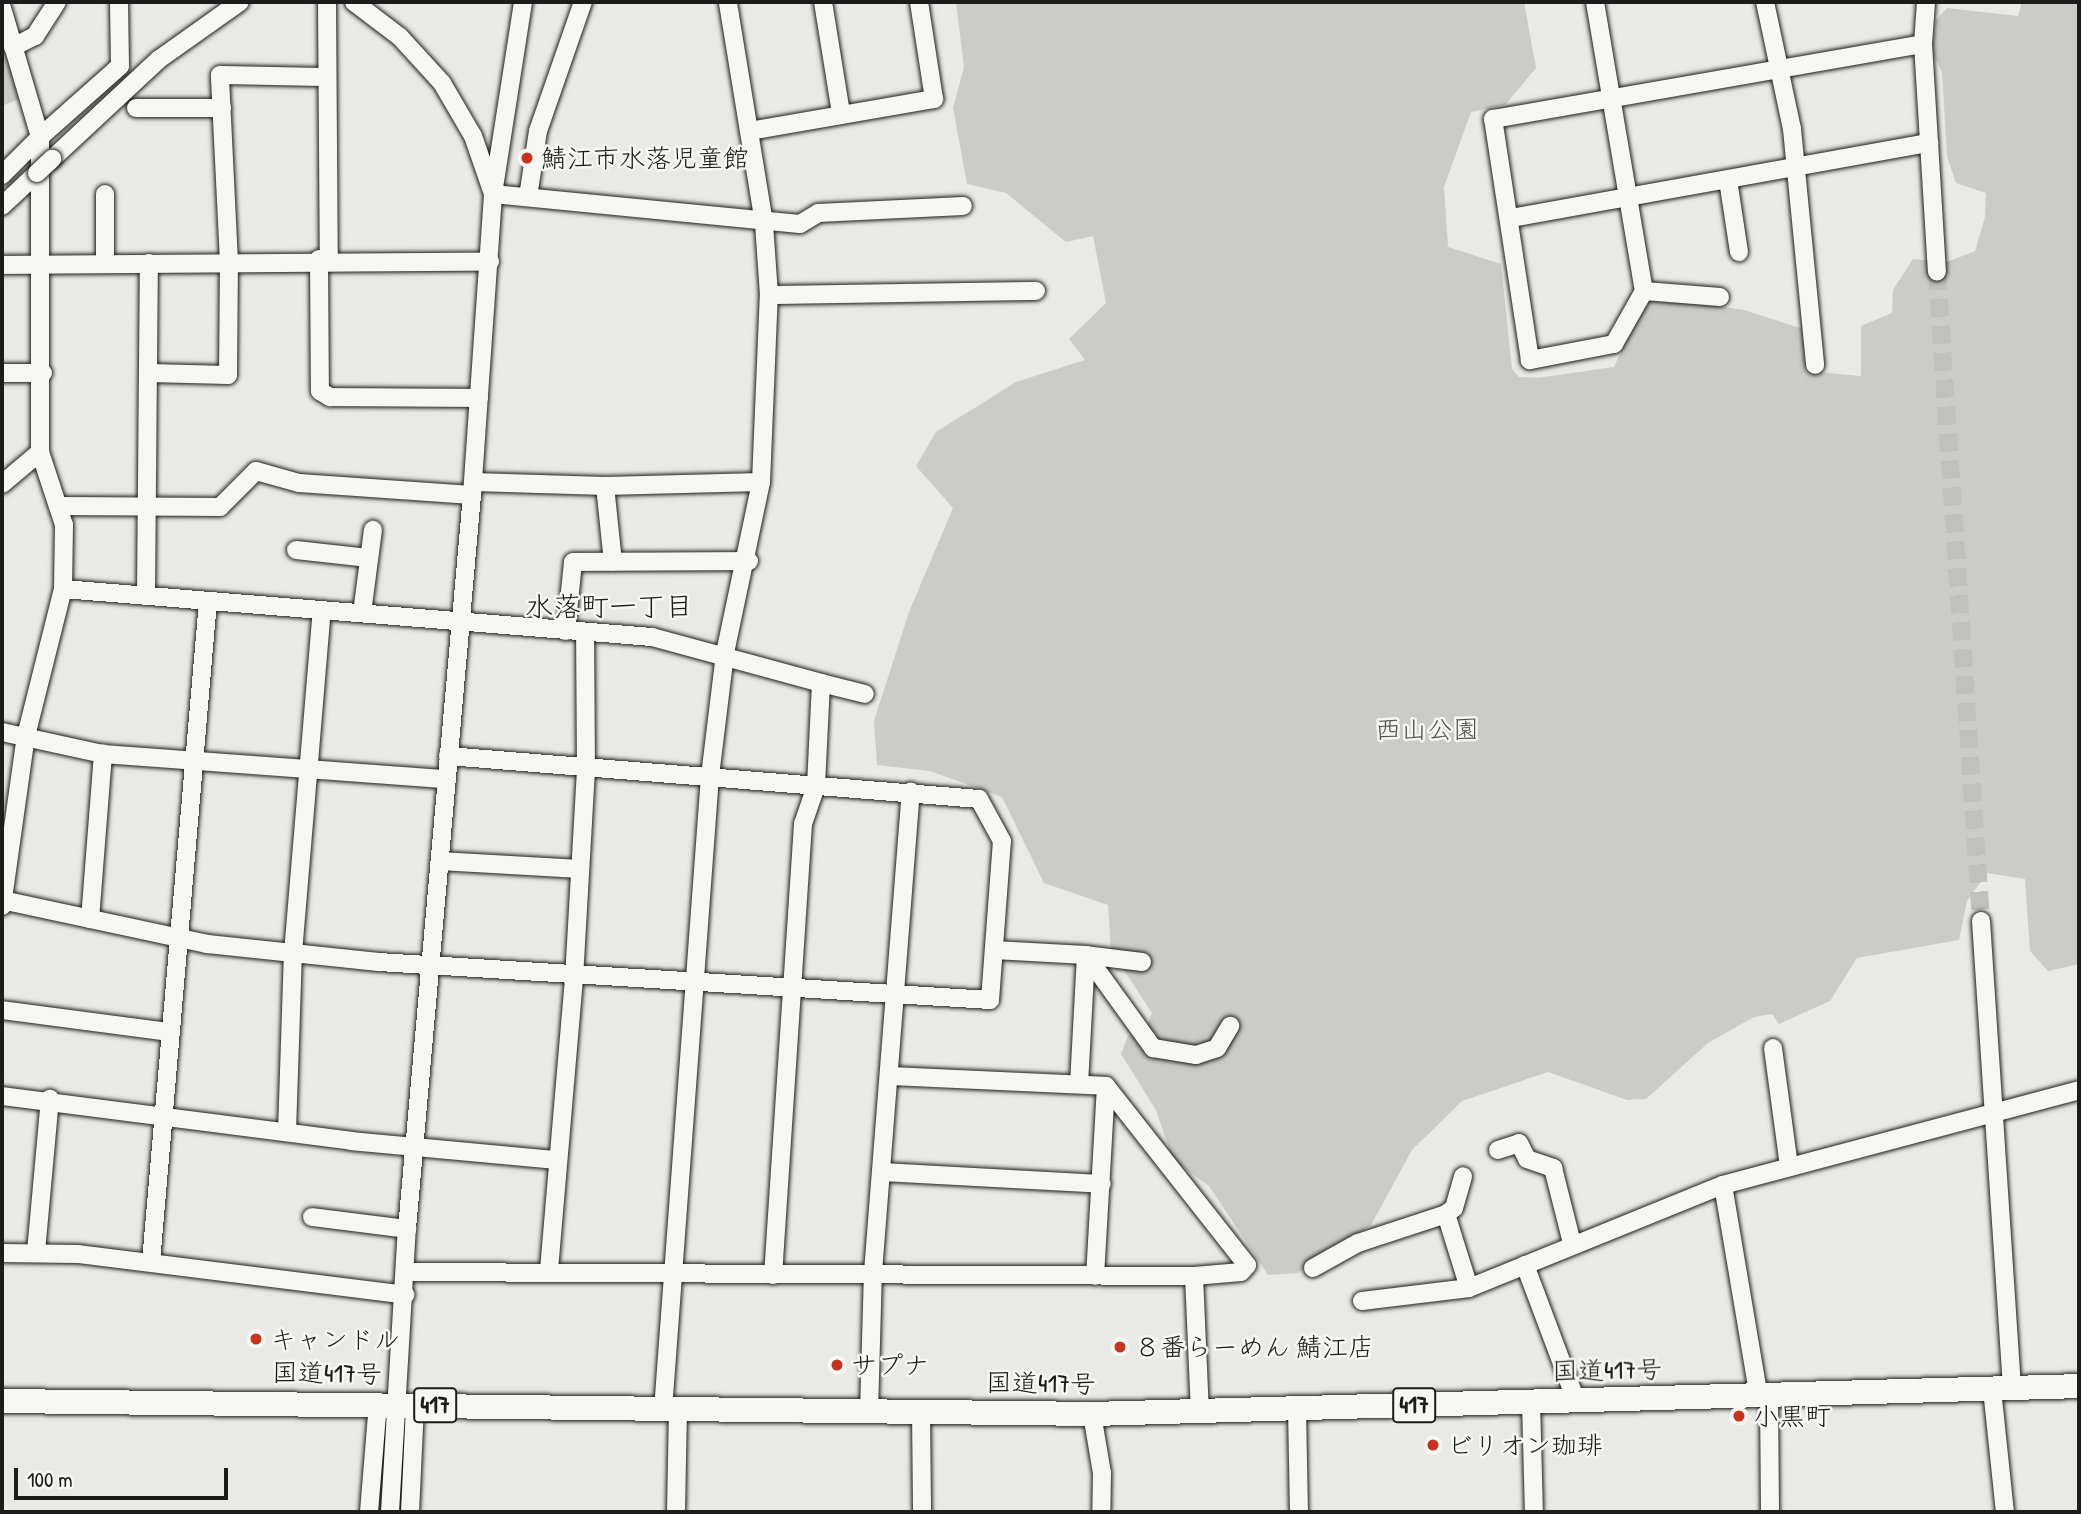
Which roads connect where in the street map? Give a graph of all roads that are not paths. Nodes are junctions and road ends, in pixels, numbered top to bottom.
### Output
1 (57, 2) edge
2 (119, 2) edge
3 (240, 2) edge
4 (327, 2) edge
5 (354, 2) edge
6 (523, 2) edge
7 (583, 2) edge
8 (728, 2) edge
9 (823, 2) edge
10 (919, 2) edge
11 (1595, 2) edge
12 (1765, 2) edge
13 (1926, 2) edge
14 (2, 8) edge
15 (1923, 44) junction
16 (13, 47) junction
17 (1777, 66) junction
18 (325, 77) junction
19 (1611, 98) junction
20 (136, 108) dead end
21 (222, 108) junction
22 (841, 113) junction
23 (749, 131) junction
24 (40, 137) junction
25 (1929, 144) junction
26 (1795, 166) junction
27 (2, 175) edge
28 (1728, 180) junction
29 (104, 194) dead end
30 (493, 194) junction
31 (528, 197) junction
32 (1629, 198) junction
33 (2, 206) edge
34 (963, 206) dead end
35 (1511, 218) junction
36 (764, 223) junction
37 (1739, 252) dead end
38 (324, 259) junction
39 (229, 262) junction
40 (490, 262) junction
41 (43, 263) junction
42 (149, 263) junction
43 (106, 264) junction
44 (2, 265) edge
45 (1937, 272) tunnel mouth
46 (1036, 291) dead end
47 (1644, 291) junction
48 (769, 295) junction
49 (1720, 297) dead end
50 (1815, 365) dead end
51 (2, 373) edge
52 (43, 373) junction
53 (149, 373) junction
54 (479, 398) junction
55 (40, 452) junction
56 (761, 482) junction
57 (2, 484) edge
58 (605, 486) junction
59 (473, 488) junction
60 (60, 506) junction
61 (147, 507) junction
62 (373, 530) dead end
63 (296, 550) dead end
64 (369, 558) junction
65 (749, 561) junction
66 (613, 562) junction
67 (63, 589) junction
68 (145, 595) junction
69 (208, 601) junction
70 (322, 610) junction
71 (362, 613) junction
72 (461, 619) junction
73 (566, 631) junction
74 (585, 632) junction
75 (725, 653) junction
76 (821, 683) junction
77 (865, 694) dead end
78 (2, 732) edge
79 (26, 736) junction
80 (103, 754) junction
81 (448, 756) junction
82 (195, 762) junction
83 (310, 769) junction
84 (586, 769) junction
85 (710, 776) junction
86 (446, 779) junction
87 (816, 786) junction
88 (911, 791) junction
89 (440, 861) junction
90 (580, 869) junction
91 (2, 902) edge
92 (90, 919) junction
93 (1981, 921) tunnel mouth
94 (177, 937) junction
95 (993, 950) junction
96 (293, 953) junction
97 (1086, 955) junction
98 (1142, 962) dead end
99 (431, 967) junction
100 (574, 978) junction
101 (696, 982) junction
102 (793, 989) junction
103 (895, 993) junction
104 (2, 1010) edge
105 (1230, 1026) dead end
106 (169, 1032) junction
107 (1773, 1048) dead end
108 (889, 1076) junction
109 (1079, 1084) junction
110 (1106, 1086) junction
111 (2079, 1090) edge
112 (2, 1096) edge
113 (50, 1099) junction
114 (163, 1113) junction
115 (1994, 1116) junction
116 (287, 1132) junction
117 (414, 1147) junction
118 (1498, 1150) dead end
119 (556, 1160) junction
120 (1789, 1167) junction
121 (882, 1172) junction
122 (1463, 1176) dead end
123 (1102, 1184) junction
124 (1723, 1185) junction
125 (1446, 1214) junction
126 (312, 1217) dead end
127 (407, 1229) junction
128 (1572, 1243) junction
129 (36, 1252) junction
130 (2, 1253) edge
131 (151, 1262) junction
132 (1525, 1265) junction
133 (1313, 1268) dead end
134 (549, 1270) junction
135 (671, 1270) junction
136 (407, 1272) junction
137 (873, 1272) junction
138 (773, 1275) junction
139 (1095, 1276) junction
140 (1194, 1276) junction
141 (1469, 1288) junction
142 (405, 1295) junction
143 (1362, 1301) dead end
144 (2079, 1386) edge
145 (2002, 1389) junction
146 (1764, 1396) junction
147 (2, 1401) edge
148 (1531, 1401) junction
149 (1576, 1401) junction
150 (397, 1404) junction
151 (1297, 1409) junction
152 (671, 1410) junction
153 (921, 1412) junction
154 (1200, 1412) junction
155 (869, 1413) junction
156 (1092, 1414) junction
157 (369, 1512) edge
158 (390, 1512) edge
159 (410, 1512) edge
160 (676, 1512) edge
161 (922, 1512) edge
162 (1101, 1512) edge
163 (1299, 1512) edge
164 (1534, 1512) edge
165 (1770, 1512) edge
166 (2005, 1512) edge

1 - 16 street
2 - 24 street
3 - 33 street, bridge
4 - 18 street
5 - 30 street
6 - 30 street
7 - 31 street
8 - 23 street
9 - 22 street
10 - 22 street
11 - 19 street
12 - 17 street
13 - 15 street
14 - 16 street
15 - 17 street
15 - 25 street
16 - 24 street
17 - 19 street
17 - 26 street
18 - 21 street
18 - 38 street
19 - 32 street
19 - 35 street
20 - 21 street
21 - 39 street
22 - 23 street
23 - 36 street
24 - 27 street
24 - 41 street
25 - 26 street
25 - 45 street
26 - 28 street
26 - 50 street
28 - 32 street
28 - 37 street
29 - 43 street
30 - 31 street
30 - 40 street
31 - 36 street
32 - 35 street
32 - 47 street
34 - 36 street
35 - 47 street
36 - 48 street
38 - 39 street
38 - 40 street
38 - 54 street
39 - 42 street
39 - 53 street
40 - 54 street
41 - 43 street
41 - 44 street
41 - 52 street
42 - 43 street
42 - 53 street
46 - 48 street
47 - 49 street
48 - 56 street
51 - 52 street
52 - 55 street
53 - 61 street
54 - 59 street
55 - 57 street
55 - 60 street
56 - 58 street
56 - 65 street
58 - 59 street
58 - 66 street
59 - 61 street
59 - 72 street
60 - 61 street
60 - 67 street
61 - 68 street
62 - 64 street
63 - 64 street
64 - 71 street
65 - 66 street
65 - 75 street
66 - 73 street
67 - 68 street
67 - 79 street
68 - 69 street
69 - 70 street
69 - 82 street
70 - 71 street
70 - 83 street
71 - 72 street
72 - 73 street
72 - 81 street
73 - 74 street
74 - 75 street
74 - 84 street
75 - 76 street
75 - 85 street
76 - 77 street
76 - 87 street
78 - 79 street
79 - 80 street
79 - 91 street
80 - 82 street
80 - 92 street
81 - 84 street
81 - 86 street
82 - 83 street
82 - 94 street
83 - 86 street
83 - 96 street
84 - 85 street
84 - 90 street
85 - 87 street
85 - 101 street
86 - 89 street
87 - 88 street
87 - 102 street
88 - 95 street
88 - 103 street
89 - 90 street
89 - 99 street
90 - 100 street
91 - 92 street
92 - 94 street
93 - 115 street
94 - 96 street
94 - 106 street
95 - 97 street
95 - 103 street
96 - 99 street
96 - 116 street
97 - 98 street
97 - 105 street
97 - 109 street
99 - 100 street
99 - 117 street
100 - 101 street
100 - 119 street
101 - 102 street
101 - 135 street
102 - 103 street
102 - 138 street
103 - 108 street
104 - 106 street
106 - 114 street
107 - 120 street
108 - 109 street
108 - 121 street
109 - 110 street
110 - 123 street
110 - 140 street
111 - 115 street
112 - 113 street
113 - 114 street
113 - 129 street
114 - 116 street
114 - 131 street
115 - 120 street
115 - 145 street
116 - 117 street
117 - 119 street
117 - 127 street
118 - 128 street
119 - 134 street
120 - 124 street
121 - 123 street
121 - 137 street
122 - 125 street
123 - 139 street
124 - 128 street
124 - 146 street
125 - 133 street
125 - 141 street
126 - 127 street
127 - 136 street
128 - 132 street
129 - 130 street
129 - 131 street
131 - 142 street
132 - 141 street
132 - 149 street
134 - 135 street
134 - 136 street
135 - 138 street
135 - 152 street
136 - 142 street
137 - 138 street
137 - 139 street
137 - 155 street
139 - 140 street
140 - 154 street
141 - 143 street
142 - 150 street
144 - 145 highway, 国道417号 / 417
145 - 146 highway, 国道417号 / 417
145 - 166 street
146 - 149 highway, 国道417号 / 417
146 - 165 street
147 - 150 highway, 国道417号 / 417
148 - 149 highway, 国道417号 / 417
148 - 151 highway, 国道417号 / 417
148 - 164 street
150 - 152 highway, 国道417号 / 417
150 - 157 street
150 - 158 street
150 - 159 street
151 - 154 highway, 国道417号 / 417
151 - 163 street
152 - 155 highway, 国道417号 / 417
152 - 160 street
153 - 155 highway, 国道417号 / 417
153 - 156 highway, 国道417号 / 417
153 - 161 street
154 - 156 highway, 国道417号 / 417
156 - 162 street

